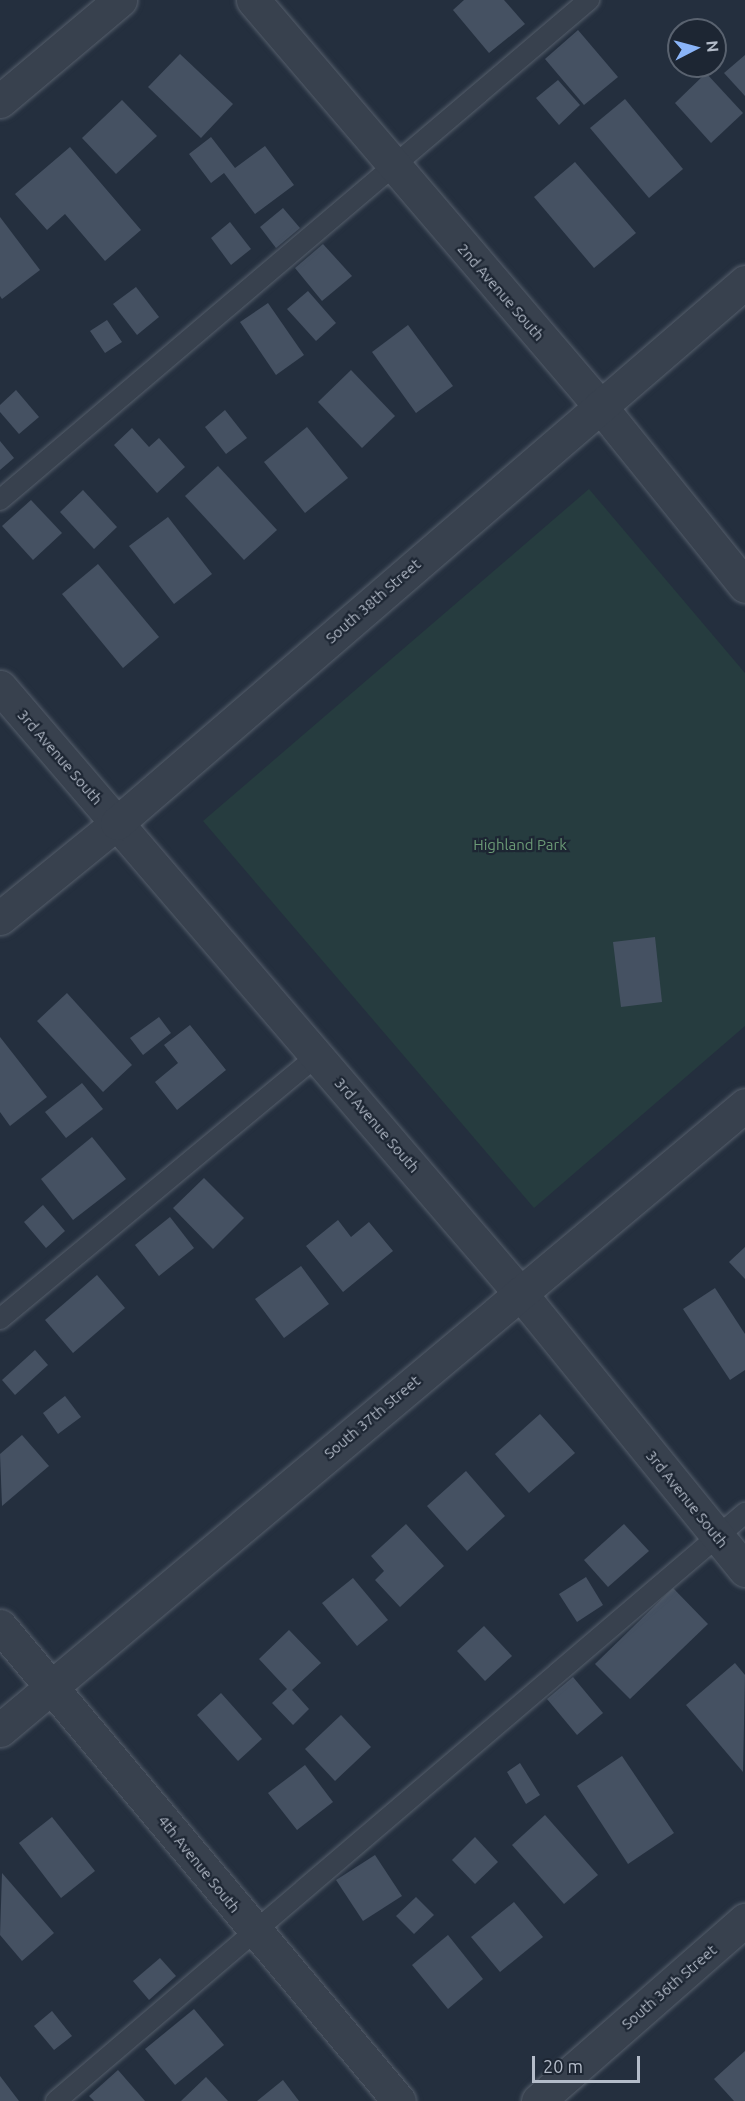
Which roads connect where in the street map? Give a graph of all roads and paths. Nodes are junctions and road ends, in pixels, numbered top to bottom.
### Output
1 (120, 0) edge
2 (253, 0) edge
3 (589, 0) edge
4 (0, 101) edge
5 (392, 165) junction
6 (745, 282) edge
7 (600, 406) junction
8 (0, 500) edge
9 (745, 586) edge
10 (0, 687) edge
11 (117, 823) junction
12 (0, 918) edge
13 (317, 1056) junction
14 (745, 1105) edge
15 (520, 1293) junction
16 (0, 1319) edge
17 (745, 1513) edge
18 (717, 1536) junction
19 (745, 1570) edge
20 (0, 1626) edge
21 (53, 1685) junction
22 (0, 1731) edge
23 (745, 1920) edge
24 (254, 1930) junction
25 (56, 2101) edge
26 (399, 2101) edge
27 (538, 2101) edge

1 - 4 street
2 - 5 street, 2nd Avenue South
3 - 5 lane
5 - 7 street, 2nd Avenue South
5 - 8 lane
6 - 7 street, South 38th Street
7 - 9 street, 2nd Avenue South
7 - 11 street, South 38th Street
10 - 11 street, 3rd Avenue South
11 - 12 street, South 38th Street
11 - 13 street, 3rd Avenue South
13 - 15 street, 3rd Avenue South
13 - 16 lane
14 - 15 street, South 37th Street
15 - 18 street, 3rd Avenue South
15 - 21 street, South 37th Street
17 - 18 lane
18 - 19 street, 3rd Avenue South
18 - 24 lane
20 - 21 street, 4th Avenue South
21 - 22 street, South 37th Street
21 - 24 street, 4th Avenue South
23 - 27 street, South 36th Street
24 - 25 lane
24 - 26 street, 4th Avenue South

